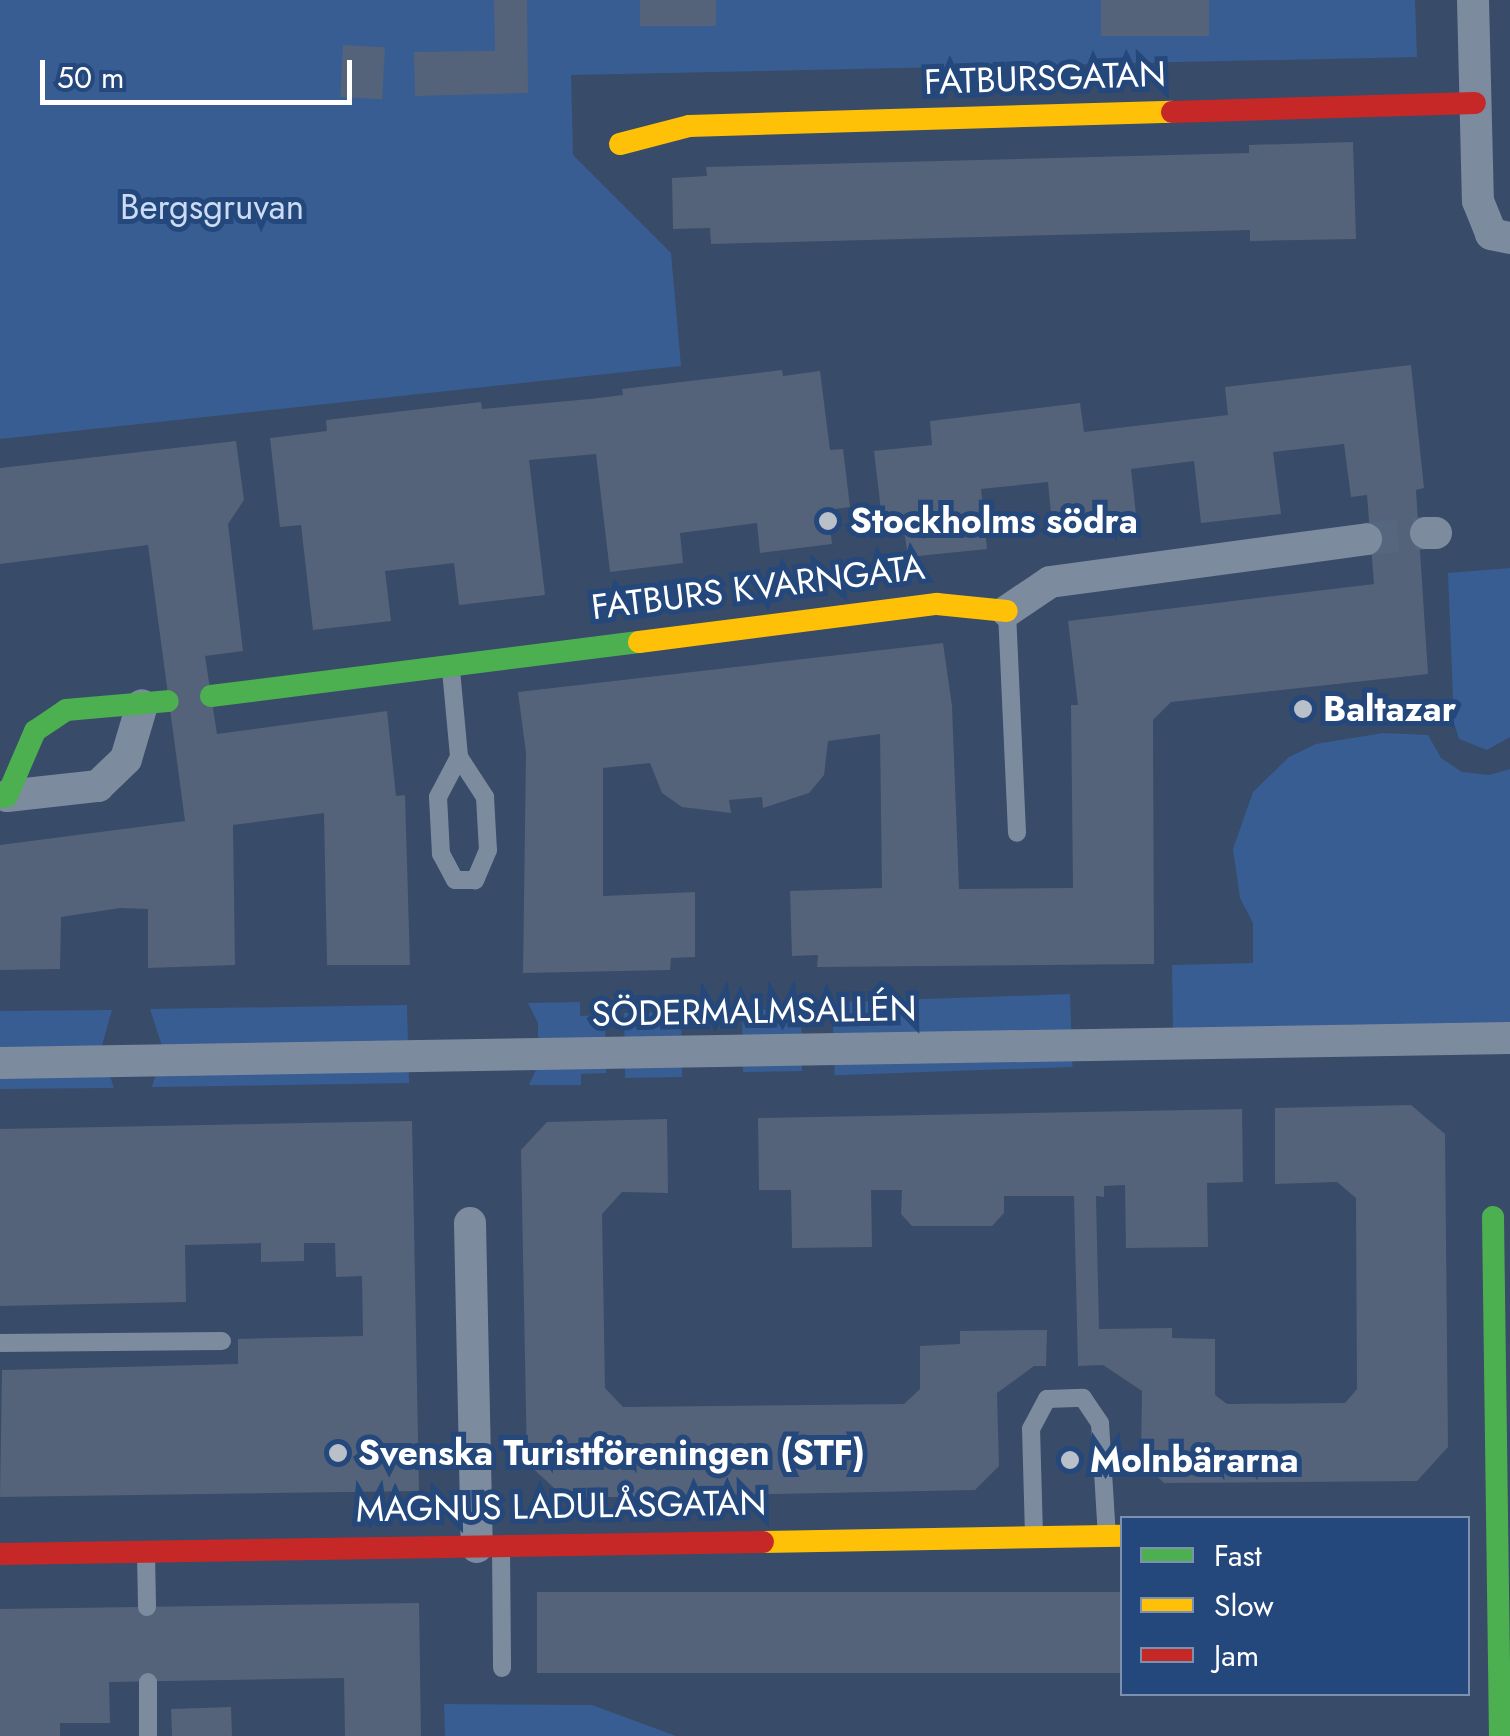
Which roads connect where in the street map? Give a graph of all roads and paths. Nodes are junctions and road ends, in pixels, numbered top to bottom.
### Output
1 (1473, 0) edge
2 (1475, 103) junction
3 (620, 144) dead end
4 (1501, 236) edge
5 (1366, 540) tunnel mouth
6 (1007, 611) junction
7 (451, 664) junction
8 (210, 696) dead end
9 (155, 703) joint
10 (459, 757) junction
11 (4, 797) edge
12 (1016, 832) dead end
13 (1510, 1038) edge
14 (0, 1063) edge
15 (1493, 1217) dead end
16 (470, 1224) dead end
17 (222, 1342) dead end
18 (0, 1343) edge
19 (1492, 1529) edge
20 (1115, 1536) edge
21 (1034, 1537) junction
22 (489, 1547) junction
23 (0, 1554) edge
24 (146, 1554) junction
25 (147, 1607) dead end
26 (502, 1668) dead end
27 (148, 1682) dead end
28 (148, 1736) edge
29 (1500, 1736) edge

1 - 2 street
2 - 3 street, FATBURSGATAN
2 - 4 street
5 - 6 street
6 - 7 street, FATBURS KVARNGATA
6 - 12 lane
7 - 8 street, FATBURS KVARNGATA
7 - 10 lane
9 - 11 street
9 - 11 street
10 - 10 lane
13 - 14 street, SÖDERMALMSALLÉN
15 - 19 street
16 - 22 street
17 - 18 lane
19 - 29 street
20 - 21 street, MAGNUS LADULÅSGATAN
20 - 21 lane
21 - 22 street, MAGNUS LADULÅSGATAN
22 - 24 street, MAGNUS LADULÅSGATAN
22 - 26 lane
23 - 24 street, MAGNUS LADULÅSGATAN
24 - 25 lane
27 - 28 lane

